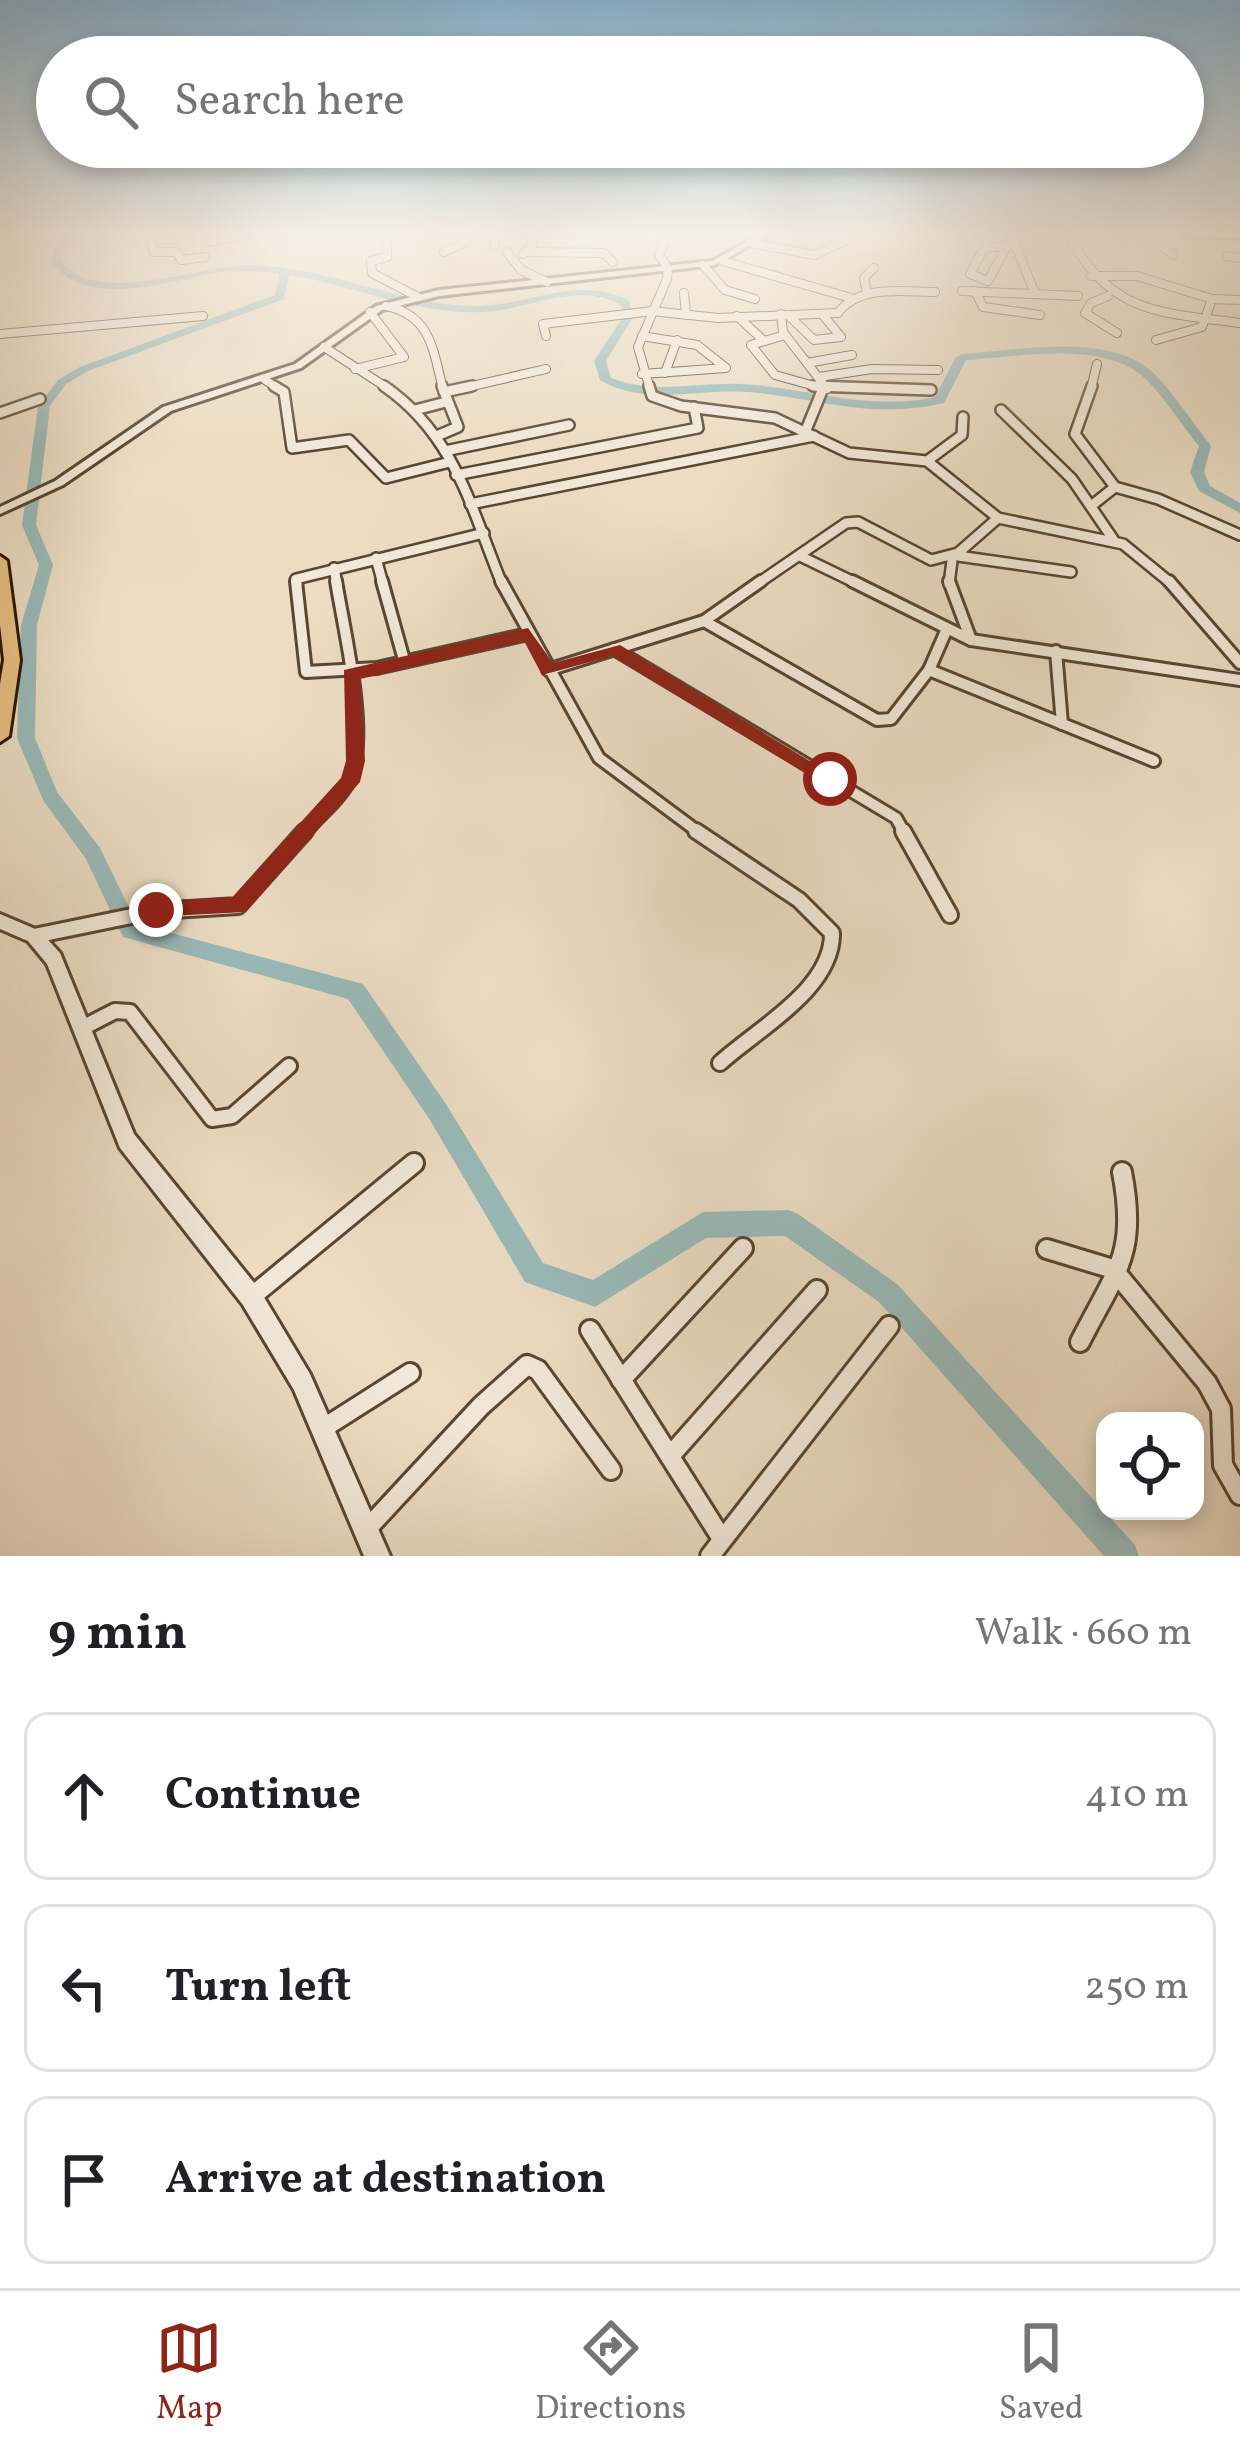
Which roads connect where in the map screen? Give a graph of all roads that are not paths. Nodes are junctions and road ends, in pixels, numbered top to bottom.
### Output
1 (386, 306) edge
2 (390, 306) edge
3 (655, 306) edge
4 (685, 306) edge
5 (847, 306) edge
6 (982, 306) edge
7 (1090, 306) edge
8 (1152, 306) edge
9 (1209, 306) edge
10 (653, 311) junction
11 (370, 312) junction
12 (821, 314) junction
13 (686, 315) junction
14 (785, 315) junction
15 (1040, 315) dead end
16 (203, 316) dead end
17 (737, 316) junction
18 (1205, 317) junction
19 (1240, 323) edge
20 (1117, 333) dead end
21 (0, 334) edge
22 (785, 335) junction
23 (546, 336) dead end
24 (642, 336) junction
25 (677, 340) junction
26 (763, 340) junction
27 (1156, 340) dead end
28 (324, 347) junction
29 (852, 355) dead end
30 (807, 363) junction
31 (1097, 364) dead end
32 (546, 368) dead end
33 (355, 369) junction
34 (938, 370) dead end
35 (665, 373) junction
36 (819, 377) junction
37 (265, 380) junction
38 (645, 383) junction
39 (932, 390) dead end
40 (445, 397) junction
41 (40, 399) dead end
42 (822, 399) junction
43 (694, 407) junction
44 (415, 410) junction
45 (1000, 410) dead end
46 (0, 413) edge
47 (963, 416) dead end
48 (569, 425) dead end
49 (810, 433) junction
50 (439, 435) junction
51 (926, 460) junction
52 (450, 463) junction
53 (1115, 487) junction
54 (470, 504) junction
55 (1091, 506) junction
56 (0, 511) edge
57 (998, 518) junction
58 (484, 533) junction
59 (1240, 535) edge
60 (1114, 540) junction
61 (800, 556) junction
62 (376, 558) junction
63 (955, 558) junction
64 (0, 561) edge
65 (334, 568) junction
66 (1071, 572) dead end
67 (704, 621) junction
68 (946, 631) junction
69 (528, 634) junction
70 (971, 640) junction
71 (614, 650) junction
72 (1056, 651) junction
73 (404, 660) junction
74 (1240, 663) edge
75 (548, 670) junction
76 (929, 670) junction
77 (350, 675) junction
78 (1240, 680) edge
79 (1062, 724) junction
80 (0, 736) edge
81 (1154, 761) dead end
82 (950, 914) dead end
83 (0, 920) edge
84 (34, 936) junction
85 (84, 1027) junction
86 (720, 1063) dead end
87 (289, 1066) dead end
88 (414, 1163) dead end
89 (1121, 1172) dead end
90 (742, 1248) dead end
91 (1047, 1249) dead end
92 (1113, 1268) junction
93 (818, 1290) dead end
94 (251, 1297) junction
95 (889, 1326) dead end
96 (590, 1330) dead end
97 (1080, 1342) dead end
98 (410, 1372) dead end
99 (621, 1380) junction
100 (322, 1429) junction
101 (670, 1456) junction
102 (611, 1470) dead end
103 (1240, 1495) edge
104 (365, 1531) junction
105 (716, 1548) edge
106 (377, 1556) edge

1 - 11 street
2 - 40 street
3 - 10 street
4 - 13 street
5 - 12 street
6 - 15 street
7 - 20 street
8 - 18 street
9 - 18 street
10 - 13 street
10 - 23 street
10 - 24 street
11 - 28 street
11 - 33 street
12 - 14 street
12 - 14 street
13 - 17 street
14 - 17 street
14 - 22 street
16 - 21 street
17 - 26 street
18 - 19 street
18 - 27 street
22 - 26 street
22 - 30 street
24 - 25 street
24 - 38 street
25 - 35 street
25 - 35 street
26 - 42 street
28 - 33 street
28 - 37 street
29 - 30 street
30 - 36 street
31 - 53 street
32 - 40 street
33 - 44 street
34 - 36 street
35 - 38 street
36 - 42 street
37 - 52 street
37 - 56 street
38 - 43 street
39 - 42 street
40 - 44 street
40 - 50 street
41 - 46 street
42 - 49 street
43 - 49 street
43 - 52 street
44 - 50 street
45 - 55 street
47 - 51 street
48 - 52 street
49 - 51 street
49 - 54 street
50 - 52 street
51 - 57 street
52 - 54 street
53 - 55 street
53 - 59 street
54 - 58 street
55 - 60 street
57 - 60 street
57 - 63 street
58 - 62 street
58 - 69 street
60 - 74 street
61 - 63 street
61 - 67 street
61 - 68 street
62 - 65 street
62 - 73 street
63 - 66 street
63 - 70 street
64 - 80 main road
65 - 77 street
65 - 77 street
67 - 71 street
67 - 76 street
68 - 70 street
68 - 76 street
69 - 73 street
69 - 75 street
70 - 72 street
71 - 75 street
71 - 82 street
72 - 78 street
72 - 79 street
73 - 77 street
75 - 86 street
76 - 79 street
77 - 84 street
79 - 81 street
83 - 84 street
84 - 85 street
85 - 87 street
85 - 94 street
88 - 94 street
89 - 92 street
90 - 99 street
91 - 92 street
92 - 97 street
92 - 103 street
93 - 101 street
94 - 100 street
95 - 105 street
96 - 99 street
98 - 100 street
99 - 101 street
100 - 104 street
101 - 105 street
102 - 104 street
104 - 106 street

